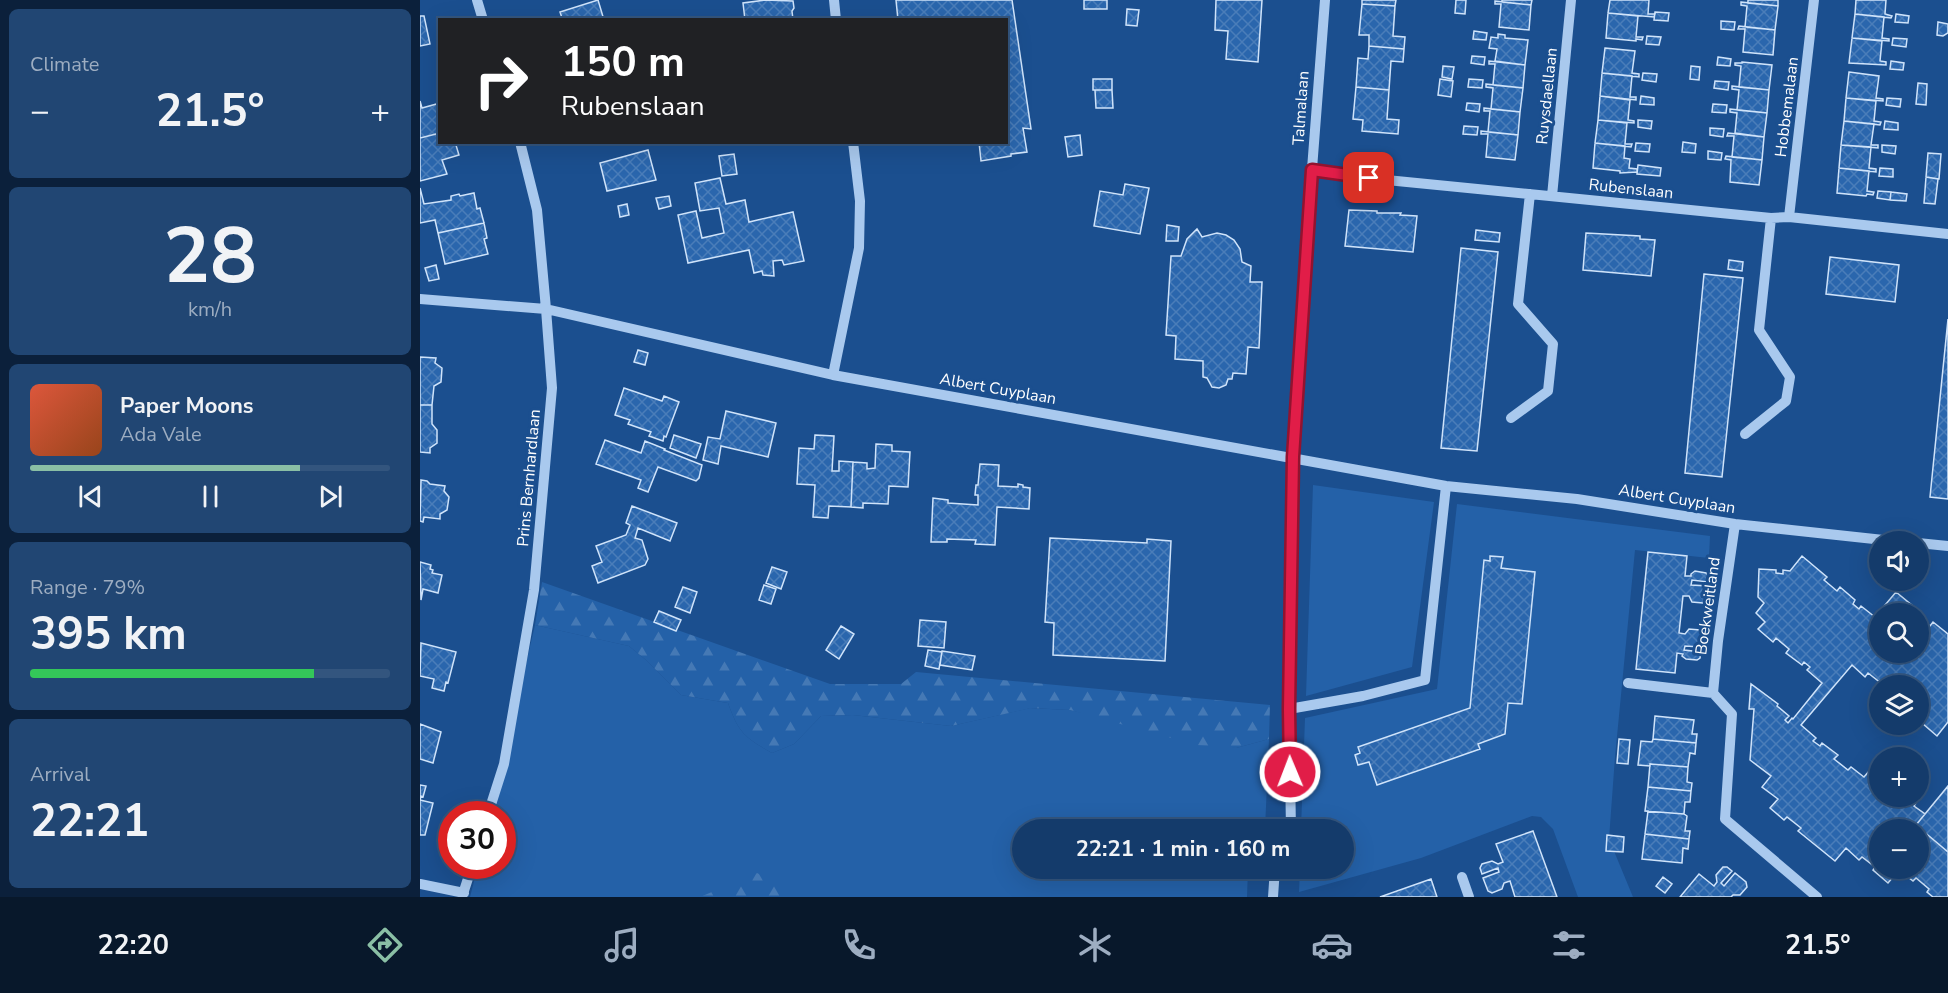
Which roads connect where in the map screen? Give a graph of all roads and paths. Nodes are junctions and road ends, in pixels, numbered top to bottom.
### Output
1 (477, 0) edge
2 (834, 0) edge
3 (1325, 0) edge
4 (1571, 0) edge
5 (1814, 0) edge
6 (482, 18) edge
7 (836, 18) edge
8 (520, 144) edge
9 (853, 144) edge
10 (1312, 170) junction
11 (1530, 194) junction
12 (1552, 196) junction
13 (1790, 217) junction
14 (1771, 218) junction
15 (1948, 234) edge
16 (420, 299) edge
17 (546, 309) junction
18 (833, 375) junction
19 (1511, 418) dead end
20 (1745, 434) dead end
21 (1293, 457) junction
22 (1446, 486) junction
23 (1735, 524) junction
24 (1869, 538) edge
25 (1929, 544) edge
26 (1948, 546) edge
27 (1628, 683) dead end
28 (1713, 693) junction
29 (1289, 709) junction
30 (492, 801) edge
31 (1291, 819) edge
32 (1462, 877) dead end
33 (468, 879) edge
34 (1274, 879) edge
35 (420, 884) edge
36 (463, 895) edge
37 (1273, 897) edge
38 (1469, 897) edge
39 (1817, 897) edge

1 - 6 street
2 - 7 street
3 - 10 street, Talmalaan
4 - 12 street, Ruysdaellaan
5 - 13 street, Hobbemalaan
8 - 17 street, Prins Bernhardlaan
9 - 18 street
10 - 11 street, Rubenslaan
10 - 21 street, Talmalaan
11 - 12 street, Rubenslaan
11 - 19 street
12 - 14 street, Rubenslaan
13 - 14 street, Rubenslaan
13 - 15 street, Rubenslaan
14 - 20 street
16 - 17 street, Albert Cuyplaan
17 - 18 street, Albert Cuyplaan
17 - 30 street, Prins Bernhardlaan
18 - 21 street, Albert Cuyplaan
21 - 22 street, Albert Cuyplaan
21 - 29 street, Talmalaan
22 - 23 street, Albert Cuyplaan
22 - 29 street
23 - 24 street, Albert Cuyplaan
23 - 28 street, Boekweitland
25 - 26 street
27 - 28 street
28 - 39 street
29 - 31 street, Talmalaan
32 - 38 street
33 - 36 street
34 - 37 street
35 - 36 street

